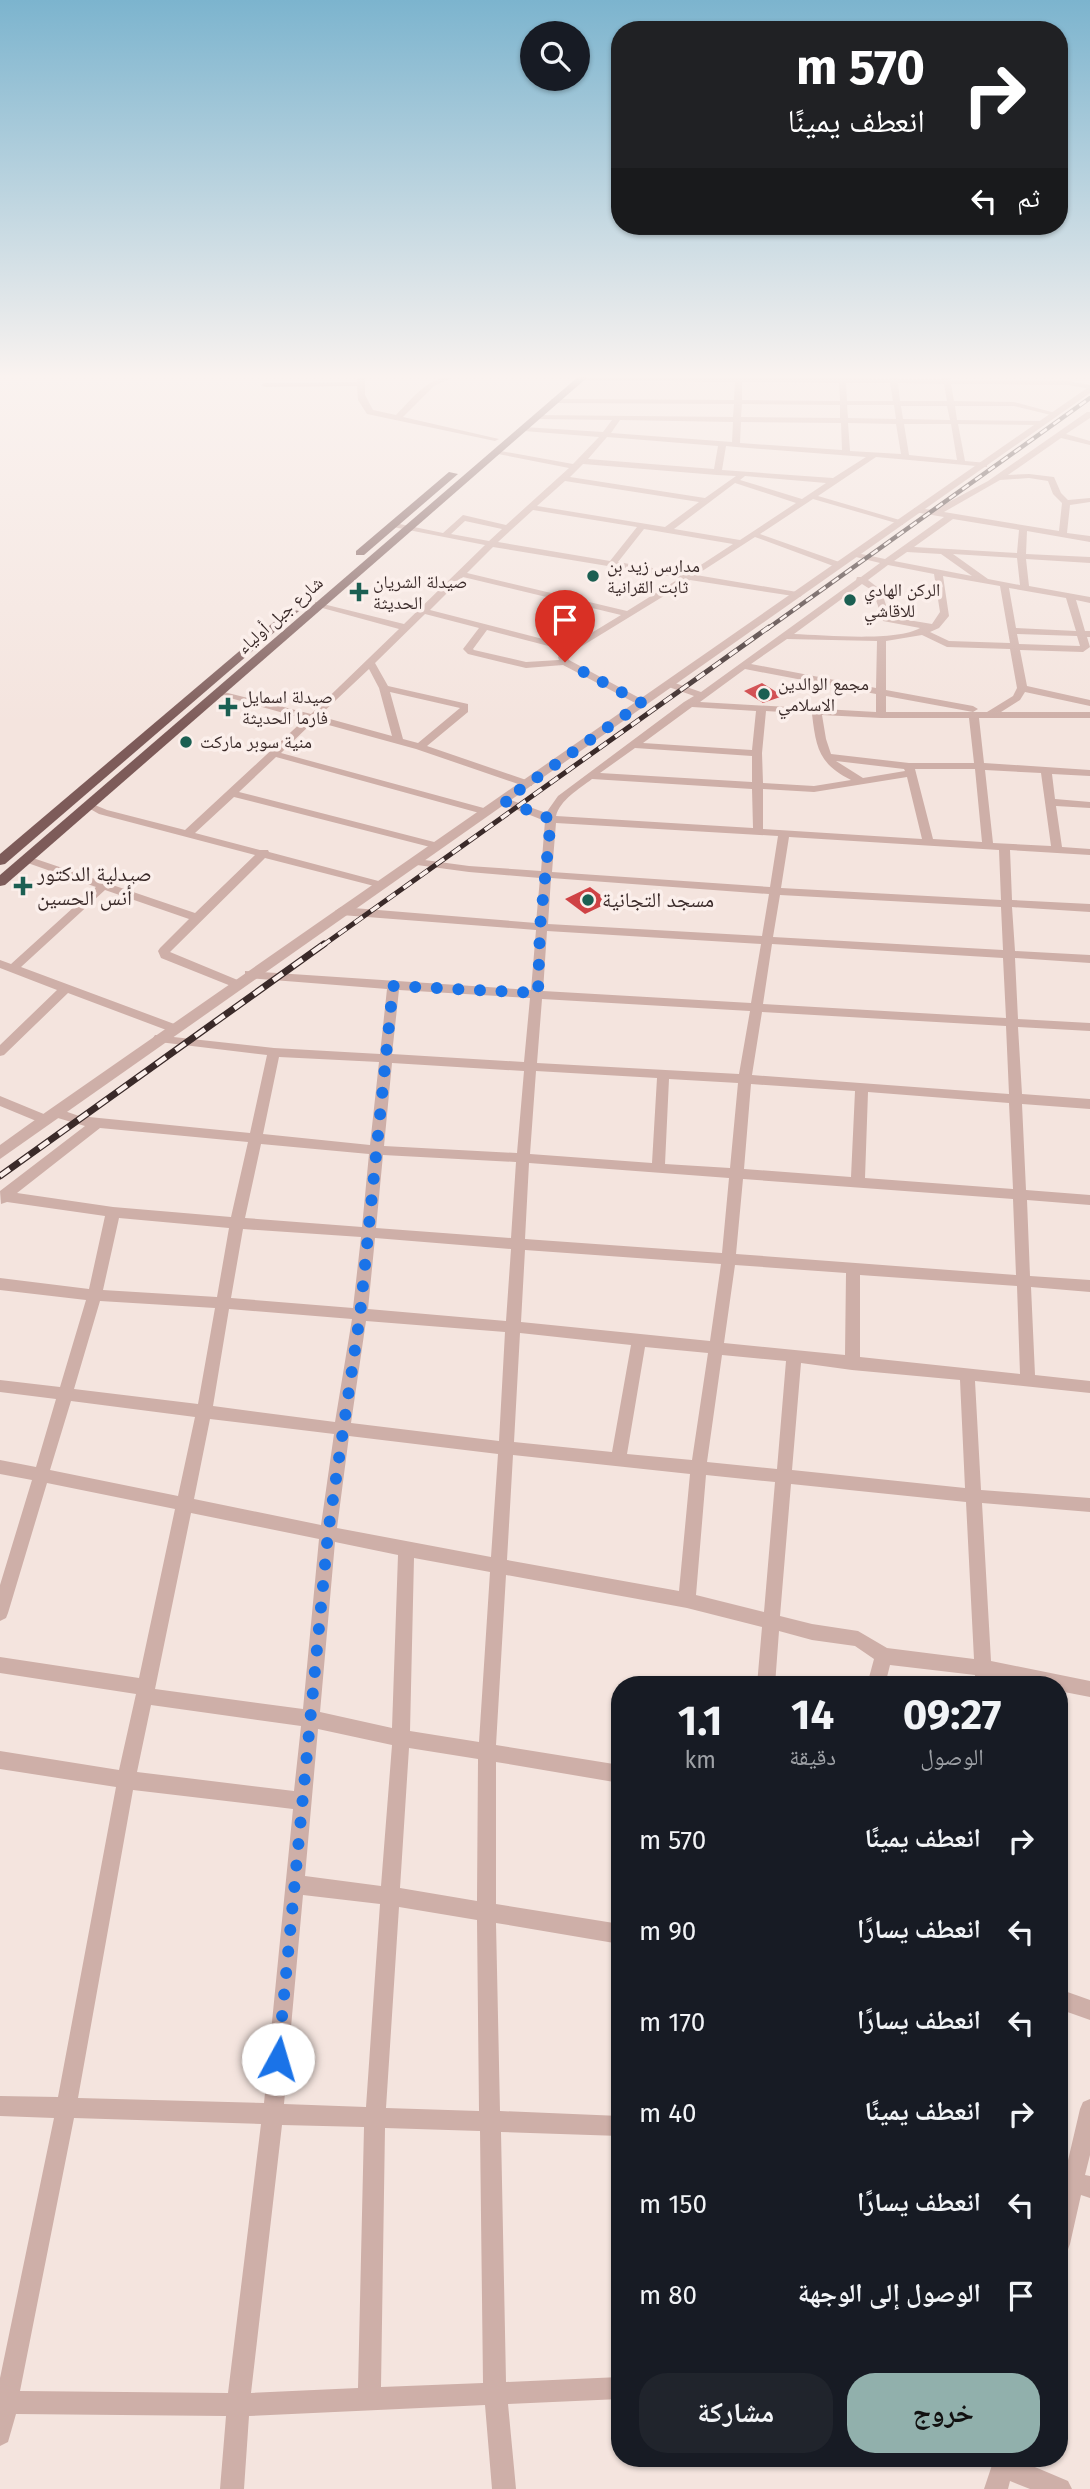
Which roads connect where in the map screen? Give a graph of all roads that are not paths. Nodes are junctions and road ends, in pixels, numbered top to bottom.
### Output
1 (435, 492) edge
2 (446, 492) edge
3 (545, 492) edge
4 (656, 492) edge
5 (719, 492) edge
6 (777, 492) edge
7 (820, 492) edge
8 (944, 492) edge
9 (973, 492) edge
10 (1055, 492) edge
11 (814, 497) junction
12 (1090, 499) edge
13 (709, 500) junction
14 (802, 502) junction
15 (1066, 503) junction
16 (529, 507) junction
17 (917, 510) junction
18 (934, 514) junction
19 (950, 517) junction
20 (900, 523) junction
21 (393, 524) junction
22 (643, 525) junction
23 (408, 528) junction
24 (508, 528) junction
25 (668, 529) junction
26 (1023, 529) junction
27 (752, 534) junction
28 (1063, 535) junction
29 (445, 536) junction
30 (1090, 539) edge
31 (739, 542) junction
32 (491, 544) junction
33 (905, 549) junction
34 (943, 551) junction
35 (855, 554) junction
36 (1021, 557) junction
37 (1090, 559) edge
38 (884, 562) junction
39 (613, 563) junction
40 (839, 565) junction
41 (938, 573) junction
42 (462, 574) junction
43 (692, 576) junction
44 (860, 579) junction
45 (985, 581) junction
46 (1004, 585) junction
47 (1025, 589) junction
48 (797, 595) junction
49 (1070, 596) junction
50 (1090, 600) edge
51 (318, 604) junction
52 (424, 611) junction
53 (629, 614) junction
54 (485, 627) junction
55 (407, 628) junction
56 (926, 629) junction
57 (1013, 631) junction
58 (1086, 634) edge
59 (785, 636) junction
60 (883, 640) junction
61 (1015, 646) junction
62 (570, 649) junction
63 (565, 662) junction
64 (371, 664) junction
65 (744, 666) junction
66 (669, 684) junction
67 (384, 688) junction
68 (1022, 688) junction
69 (881, 691) junction
70 (219, 692) junction
71 (700, 695) junction
72 (642, 703) junction
73 (1090, 703) edge
74 (687, 704) junction
75 (761, 710) junction
76 (817, 713) junction
77 (991, 714) junction
78 (881, 715) junction
79 (1089, 715) edge
80 (974, 716) junction
81 (313, 718) junction
82 (399, 741) junction
83 (633, 745) junction
84 (420, 747) junction
85 (757, 752) junction
86 (275, 754) junction
87 (825, 757) junction
88 (978, 766) junction
89 (909, 770) junction
90 (1046, 771) junction
91 (1090, 773) edge
92 (590, 776) junction
93 (863, 782) junction
94 (528, 784) junction
95 (758, 786) junction
96 (232, 793) junction
97 (504, 801) junction
98 (1050, 802) junction
99 (1090, 805) edge
100 (90, 806) junction
101 (487, 812) junction
102 (551, 819) junction
103 (758, 831) junction
104 (188, 833) junction
105 (784, 833) junction
106 (929, 842) junction
107 (988, 845) junction
108 (438, 846) junction
109 (1004, 846) junction
110 (1057, 850) junction
111 (264, 852) junction
112 (1090, 852) edge
113 (26, 859) junction
114 (0, 861) edge
115 (417, 862) junction
116 (547, 875) junction
117 (0, 882) edge
118 (382, 885) junction
119 (102, 887) junction
120 (776, 891) junction
121 (1006, 903) junction
122 (1090, 908) edge
123 (341, 911) junction
124 (197, 918) junction
125 (540, 927) junction
126 (768, 939) junction
127 (1010, 953) junction
128 (1090, 959) edge
129 (6, 966) edge
130 (249, 974) junction
131 (236, 984) junction
132 (393, 986) junction
133 (66, 988) junction
134 (538, 993) junction
135 (756, 1007) junction
136 (1012, 1021) junction
137 (1090, 1027) edge
138 (173, 1028) junction
139 (159, 1038) junction
140 (2, 1046) edge
141 (274, 1052) junction
142 (385, 1059) junction
143 (529, 1068) junction
144 (663, 1076) junction
145 (746, 1079) junction
146 (862, 1087) junction
147 (1014, 1098) junction
148 (0, 1101) edge
149 (1090, 1104) edge
150 (51, 1116) junction
151 (99, 1122) junction
152 (255, 1138) junction
153 (375, 1150) junction
154 (0, 1153) edge
155 (523, 1158) junction
156 (658, 1168) junction
157 (737, 1175) junction
158 (858, 1182) junction
159 (1020, 1195) junction
160 (1, 1198) edge
161 (1090, 1200) edge
162 (113, 1212) junction
163 (237, 1223) junction
164 (368, 1230) junction
165 (518, 1242) junction
166 (729, 1258) junction
167 (853, 1267) junction
168 (1024, 1282) junction
169 (0, 1283) edge
170 (1090, 1286) edge
171 (95, 1295) junction
172 (222, 1303) junction
173 (360, 1315) junction
174 (514, 1327) junction
175 (639, 1339) junction
176 (718, 1348) junction
177 (794, 1357) junction
178 (852, 1364) junction
179 (967, 1376) junction
180 (1028, 1380) junction
181 (0, 1386) edge
182 (1090, 1387) edge
183 (66, 1393) junction
184 (204, 1413) junction
185 (342, 1429) junction
186 (506, 1448) junction
187 (619, 1457) junction
188 (699, 1466) junction
189 (0, 1467) edge
190 (782, 1475) junction
191 (41, 1477) junction
192 (975, 1496) junction
193 (185, 1505) junction
194 (1090, 1505) edge
195 (328, 1533) junction
196 (406, 1549) junction
197 (499, 1566) junction
198 (687, 1600) junction
199 (0, 1613) edge
200 (772, 1621) junction
201 (884, 1656) junction
202 (0, 1665) edge
203 (767, 1676) edge
204 (878, 1676) edge
205 (979, 1676) edge
206 (984, 1676) edge
207 (1068, 1687) edge
208 (1090, 1689) edge
209 (146, 1692) junction
210 (311, 1719) junction
211 (401, 1738) junction
212 (487, 1754) junction
213 (0, 1760) edge
214 (611, 1773) edge
215 (127, 1780) junction
216 (302, 1801) junction
217 (296, 1885) junction
218 (389, 1896) junction
219 (486, 1912) junction
220 (611, 1933) edge
221 (1068, 2002) edge
222 (1090, 2010) edge
223 (0, 2106) edge
224 (66, 2108) junction
225 (1090, 2109) edge
226 (273, 2114) junction
227 (375, 2119) junction
228 (489, 2123) junction
229 (611, 2126) edge
230 (1073, 2189) edge
231 (1068, 2209) edge
232 (611, 2388) edge
233 (495, 2392) junction
234 (369, 2398) junction
235 (3, 2401) edge
236 (238, 2405) junction
237 (0, 2434) edge
238 (1002, 2472) edge
239 (232, 2489) edge
240 (504, 2489) edge
241 (1060, 2489) edge

1 - 21 main road, شارع جبل أولياء
2 - 23 main road, شارع جبل أولياء
3 - 16 street
4 - 13 street
5 - 13 street
6 - 14 street
7 - 11 street
8 - 17 street
9 - 18 street
10 - 15 street
11 - 14 street
11 - 20 street
12 - 15 street
13 - 25 street
14 - 27 street
15 - 28 street
16 - 22 street
16 - 24 street
17 - 18 street
17 - 20 street
18 - 19 street
19 - 26 street
19 - 33 street
20 - 35 street
21 - 23 street
21 - 114 main road, شارع جبل أولياء
22 - 25 street
22 - 39 street
23 - 29 street
23 - 51 main road, شارع جبل أولياء
24 - 29 street
24 - 32 street
25 - 31 street
26 - 28 street
26 - 36 street
27 - 31 street
27 - 40 street
28 - 30 street
29 - 32 street
31 - 43 street
32 - 39 street
32 - 42 street
33 - 34 street
33 - 38 street
34 - 36 street
34 - 45 street
35 - 38 street
35 - 40 street
36 - 37 street
36 - 47 street
38 - 41 street
38 - 44 street
39 - 43 street
40 - 48 street
41 - 45 street
41 - 56 street
42 - 52 street
42 - 53 street
43 - 48 street
43 - 53 street
44 - 56 street
44 - 59 street
45 - 46 street
46 - 47 street
46 - 57 street
47 - 49 street
48 - 66 street
49 - 50 street
49 - 58 street
51 - 55 street
51 - 70 main road, شارع جبل أولياء
52 - 54 street
52 - 55 street
53 - 62 street
54 - 62 street
54 - 63 street
55 - 64 street
56 - 60 street
56 - 61 street
57 - 58 street
57 - 61 street
58 - 61 street
59 - 60 street
59 - 65 street
60 - 69 street
61 - 68 street
62 - 63 street
63 - 72 street
64 - 67 street
64 - 81 street
65 - 69 street
65 - 71 street
66 - 71 street
66 - 72 street
67 - 82 street
67 - 84 street
68 - 73 street
68 - 77 street
69 - 77 street
69 - 78 street
70 - 81 street
70 - 100 main road, شارع جبل أولياء
71 - 74 street
72 - 94 street
74 - 75 street
74 - 83 street
75 - 76 street
75 - 85 street
76 - 78 street
76 - 87 street
77 - 79 street
77 - 80 street
78 - 80 street
80 - 88 street
81 - 82 street
81 - 86 street
82 - 84 street
83 - 85 street
83 - 92 street
84 - 94 street
85 - 95 street
86 - 96 street
86 - 101 street
87 - 89 street
87 - 93 street
88 - 89 street
88 - 90 street
88 - 107 street
89 - 93 street
89 - 106 street
90 - 91 street
90 - 98 street
92 - 95 street
92 - 102 street
93 - 95 street
94 - 97 street
95 - 103 street
96 - 104 street
96 - 108 street
97 - 101 street
97 - 102 street
98 - 99 street
98 - 110 street
100 - 104 street
100 - 113 main road, شارع جبل أولياء
101 - 108 street
102 - 103 street
102 - 116 street
103 - 105 street
104 - 111 street
105 - 106 street
105 - 120 street
106 - 107 street
107 - 109 street
108 - 115 street
109 - 110 street
109 - 121 street
110 - 112 street
111 - 118 street
111 - 124 street
113 - 117 main road, شارع جبل أولياء
113 - 119 street
115 - 116 street
115 - 118 street
116 - 120 street
116 - 125 street
118 - 123 street
119 - 124 street
119 - 129 street
120 - 121 street
120 - 126 street
121 - 122 street
121 - 127 street
123 - 125 street
123 - 130 street
124 - 131 street
125 - 126 street
125 - 134 street
126 - 127 street
126 - 135 street
127 - 128 street
127 - 136 street
129 - 133 street
130 - 131 street
130 - 132 street
131 - 138 street
132 - 134 street
132 - 142 street
133 - 138 street
133 - 140 street
134 - 135 street
134 - 143 street
135 - 136 street
135 - 145 street
136 - 137 street
136 - 147 street
138 - 139 street
139 - 141 street
139 - 150 street
141 - 142 street
141 - 152 street
142 - 143 street
142 - 153 street
143 - 144 street
143 - 155 street
144 - 145 street
144 - 156 street
145 - 146 street
145 - 157 street
146 - 147 street
146 - 158 street
147 - 149 street
147 - 159 street
148 - 150 street
150 - 151 street
150 - 154 street
151 - 152 street
151 - 160 street
152 - 153 street
152 - 163 street
153 - 155 street
153 - 164 street
155 - 156 street
155 - 165 street
156 - 157 street
157 - 158 street
157 - 166 street
158 - 159 street
159 - 161 street
159 - 168 street
160 - 162 street
162 - 163 street
162 - 171 street
163 - 164 street
163 - 172 street
164 - 165 street
164 - 173 street
165 - 166 street
165 - 174 street
166 - 167 street
166 - 176 street
167 - 168 street
167 - 178 street
168 - 170 street
168 - 180 street
169 - 171 street
171 - 172 street
171 - 183 street
172 - 173 street
172 - 184 street
173 - 174 street
173 - 185 street
174 - 175 street
174 - 186 street
175 - 176 street
175 - 187 street
176 - 177 street
176 - 188 street
177 - 178 street
177 - 190 street
178 - 179 street
179 - 180 street
179 - 192 street
180 - 182 street
181 - 183 street
183 - 184 street
183 - 191 street
184 - 185 street
184 - 193 street
185 - 186 street
185 - 195 street
186 - 187 street
186 - 197 street
187 - 188 street
188 - 190 street
188 - 198 street
189 - 191 street
190 - 192 street
190 - 200 street
191 - 193 street
191 - 199 street
192 - 194 street
192 - 206 street
193 - 195 street
193 - 209 street
195 - 196 street
195 - 210 street
196 - 197 street
196 - 211 street
197 - 198 street
197 - 212 street
198 - 200 street
200 - 201 street
200 - 203 street
201 - 204 street
201 - 205 street
202 - 209 street
207 - 208 street
209 - 210 street
209 - 215 street
210 - 211 street
210 - 216 street
211 - 212 street
211 - 218 street
212 - 214 street
212 - 219 street
213 - 215 street
215 - 216 street
215 - 224 street
216 - 217 street
217 - 218 street
217 - 226 street
218 - 219 street
218 - 227 street
219 - 220 street
219 - 228 street
221 - 222 street
223 - 224 street
224 - 226 street
224 - 235 street
225 - 230 street
226 - 227 street
226 - 236 street
227 - 228 street
227 - 234 street
228 - 229 street
228 - 233 street
230 - 231 street
232 - 233 street
233 - 234 street
233 - 240 street
234 - 236 street
235 - 236 street
235 - 237 street
236 - 239 street
238 - 241 street

